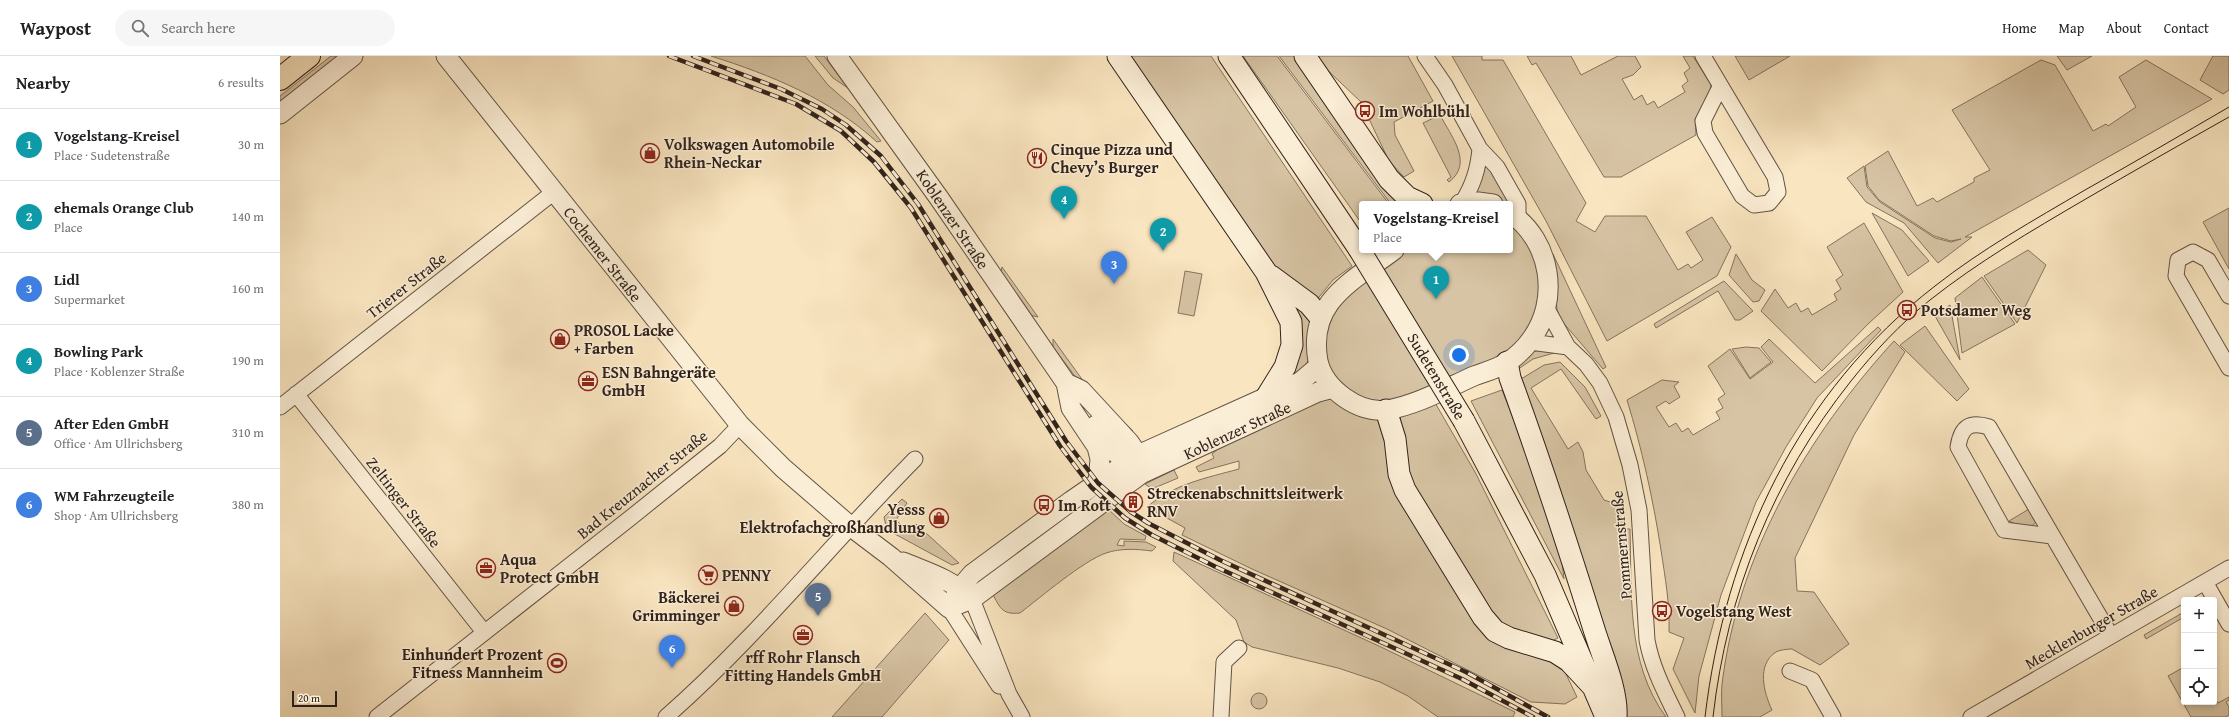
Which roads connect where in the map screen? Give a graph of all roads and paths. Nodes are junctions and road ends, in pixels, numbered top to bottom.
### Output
1 (309, 56) edge
2 (353, 56) edge
3 (446, 56) edge
4 (837, 56) edge
5 (1118, 56) edge
6 (1229, 56) edge
7 (1305, 56) edge
8 (1425, 56) edge
9 (1436, 56) edge
10 (1703, 56) edge
11 (280, 79) edge
12 (1446, 86) junction
13 (1720, 87) junction
14 (280, 114) edge
15 (1480, 149) junction
16 (554, 192) junction
17 (1416, 201) edge
18 (1463, 201) edge
19 (1514, 216) edge
20 (1359, 249) edge
21 (1361, 253) edge
22 (1390, 253) edge
23 (1266, 272) junction
24 (2229, 296) edge
25 (1546, 307) junction
26 (1320, 317) junction
27 (1530, 342) junction
28 (1568, 347) junction
29 (1507, 362) junction
30 (1319, 366) junction
31 (2229, 368) edge
32 (1333, 388) junction
33 (1066, 389) junction
34 (296, 394) junction
35 (1267, 396) junction
36 (280, 407) edge
37 (1386, 410) junction
38 (740, 425) junction
39 (915, 459) dead end
40 (1132, 459) junction
41 (1141, 474) junction
42 (1098, 483) junction
43 (850, 526) junction
44 (2052, 536) junction
45 (891, 557) junction
46 (2229, 568) edge
47 (2205, 582) junction
48 (966, 593) junction
49 (949, 608) junction
50 (2229, 624) edge
51 (484, 632) junction
52 (2111, 636) junction
53 (1239, 648) dead end
54 (1790, 671) dead end
55 (1595, 689) junction
56 (1009, 694) junction
57 (1674, 711) edge
58 (377, 717) edge
59 (666, 717) edge
60 (1022, 717) edge
61 (1221, 717) edge
62 (1606, 717) edge
63 (1616, 717) edge
64 (1686, 717) edge
65 (1833, 717) edge
66 (1972, 717) edge

1 - 11 highway
2 - 14 street
3 - 16 street, Cochemer Straße
4 - 33 street, Koblenzer Straße
5 - 23 main road
6 - 20 main road, Sudetenstraße, bridge
7 - 17 main road
8 - 12 street
9 - 12 street
10 - 13 street
12 - 15 street
13 - 13 street
15 - 18 street
15 - 19 street
16 - 34 street, Trierer Straße
16 - 38 street, Cochemer Straße
19 - 25 street
21 - 55 main road, Sudetenstraße, bridge
22 - 26 street
23 - 26 main road
23 - 35 main road
24 - 31 street
25 - 27 street
25 - 28 street, Pommernstraße
26 - 30 street
27 - 28 street
27 - 29 street
28 - 57 street, Pommernstraße
29 - 37 street
29 - 63 main road
30 - 32 street
30 - 35 street, Koblenzer Straße
32 - 37 street
32 - 41 street, Koblenzer Straße
33 - 40 street, Koblenzer Straße
33 - 42 street, Koblenzer Straße
34 - 36 street, Trierer Straße
34 - 51 street, Zeltinger Straße
35 - 40 street, Koblenzer Straße
37 - 55 main road
38 - 43 street, Cochemer Straße
38 - 51 street, Bad Kreuznacher Straße
39 - 43 street
40 - 41 street, Koblenzer Straße
40 - 42 street
41 - 48 street
42 - 48 street
43 - 45 street, Cochemer Straße
43 - 59 street
44 - 44 street
44 - 52 street
45 - 48 street, Cochemer Straße
45 - 49 street, Cochemer Straße
46 - 47 street, Mecklenburger Straße
47 - 50 street
47 - 52 street, Mecklenburger Straße
48 - 49 street
48 - 56 street
49 - 56 street
51 - 58 street, Bad Kreuznacher Straße
52 - 66 street, Mecklenburger Straße
53 - 61 street
54 - 65 street
55 - 62 main road, Sudetenstraße
56 - 60 street
57 - 64 street, Pommernstraße

